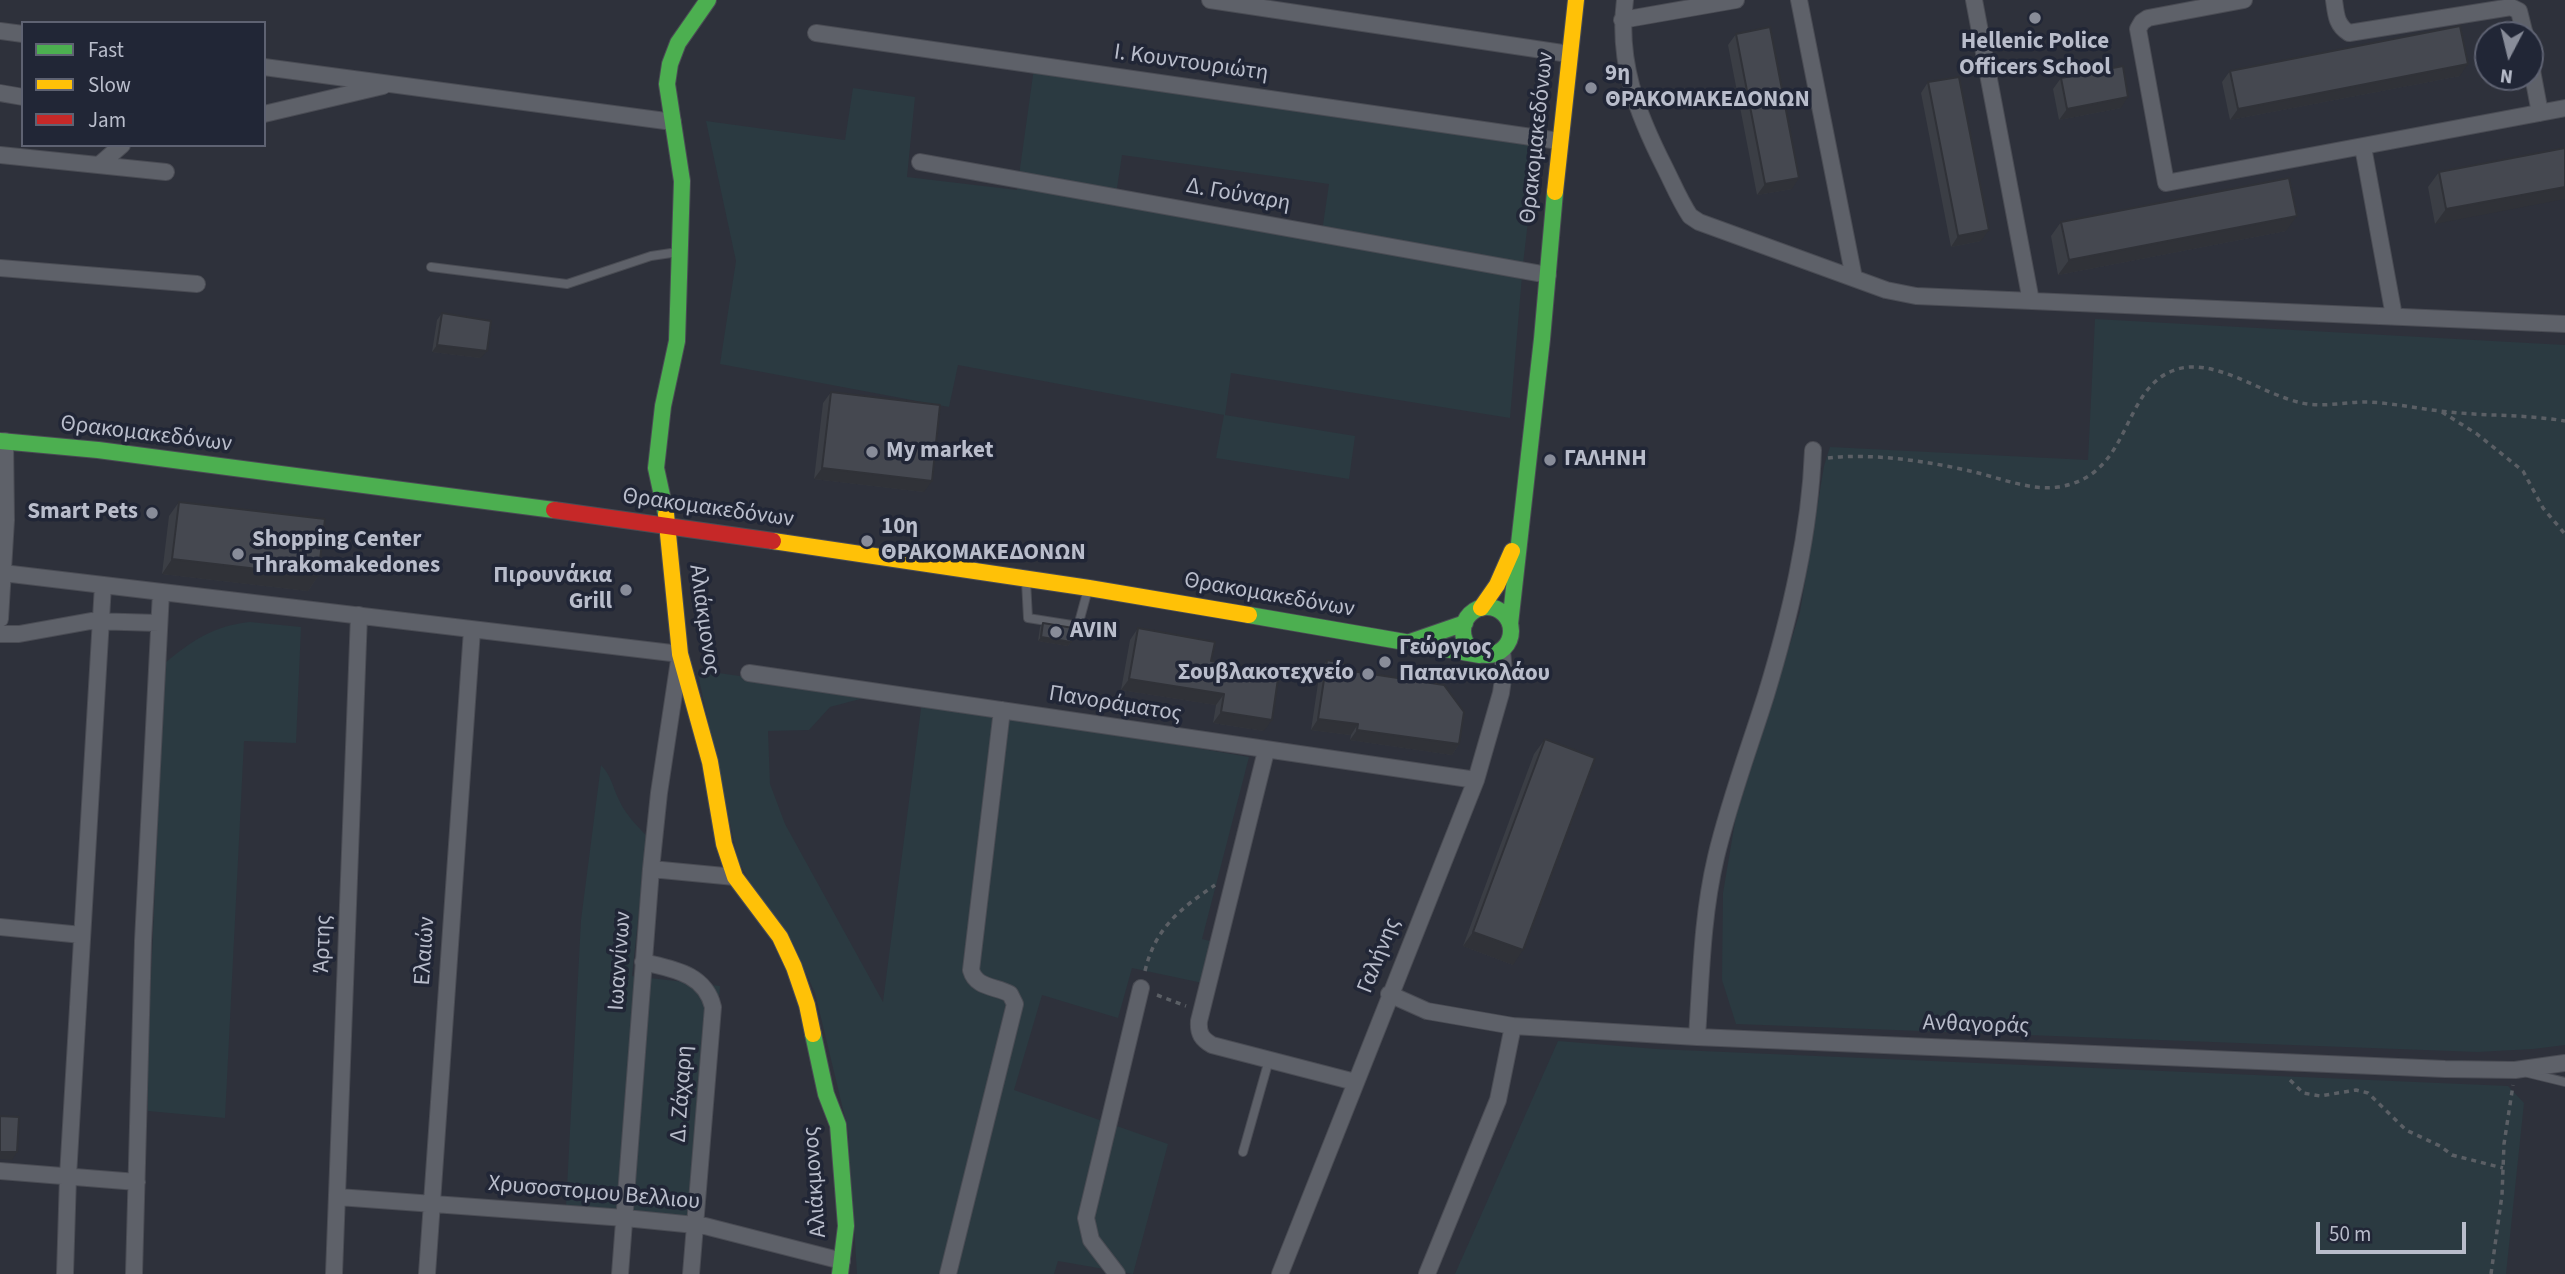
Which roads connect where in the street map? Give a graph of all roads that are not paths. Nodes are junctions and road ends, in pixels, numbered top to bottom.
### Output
1 (708, 0) edge
2 (1210, 0) edge
3 (1576, 0) edge
4 (1625, 0) edge
5 (1736, 0) edge
6 (1799, 0) edge
7 (1974, 0) edge
8 (2244, 0) edge
9 (2334, 0) edge
10 (1248, 3) edge
11 (1622, 20) junction
12 (2522, 21) edge
13 (0, 31) edge
14 (816, 33) dead end
15 (21, 34) edge
16 (1569, 54) junction
17 (266, 67) edge
18 (392, 84) junction
19 (2536, 91) edge
20 (0, 93) edge
21 (21, 97) edge
22 (2565, 108) edge
23 (2540, 113) junction
24 (266, 114) edge
25 (673, 122) junction
26 (1559, 141) junction
27 (120, 147) edge
28 (2363, 147) junction
29 (0, 155) edge
30 (920, 162) dead end
31 (99, 165) junction
32 (166, 172) dead end
33 (681, 252) junction
34 (431, 267) dead end
35 (0, 268) edge
36 (1548, 275) junction
37 (1853, 278) junction
38 (197, 284) dead end
39 (2031, 301) junction
40 (2393, 316) junction
41 (2565, 324) edge
42 (3, 440) edge
43 (1812, 456) road end
44 (668, 525) junction
45 (1518, 531) junction
46 (3, 573) junction
47 (1026, 578) junction
48 (103, 585) junction
49 (1089, 588) junction
50 (160, 592) junction
51 (1481, 608) junction
52 (359, 615) junction
53 (0, 619) edge
54 (101, 620) junction
55 (158, 623) junction
56 (1465, 623) junction
57 (1510, 624) junction
58 (472, 630) junction
59 (0, 634) edge
60 (1407, 643) junction
61 (1502, 651) junction
62 (680, 654) junction
63 (1480, 655) junction
64 (748, 673) dead end
65 (1002, 710) junction
66 (1266, 751) junction
67 (1476, 780) junction
68 (651, 869) junction
69 (735, 877) junction
70 (0, 927) edge
71 (82, 935) junction
72 (643, 962) junction
73 (1141, 988) road end
74 (1389, 994) junction
75 (1513, 1026) junction
76 (1697, 1037) junction
77 (1269, 1060) junction
78 (2565, 1063) edge
79 (2515, 1070) junction
80 (1355, 1082) junction
81 (2565, 1082) edge
82 (1242, 1152) dead end
83 (0, 1171) edge
84 (68, 1177) junction
85 (137, 1182) junction
86 (338, 1197) junction
87 (431, 1203) junction
88 (625, 1218) junction
89 (696, 1225) junction
90 (841, 1268) edge
91 (65, 1274) edge
92 (134, 1274) edge
93 (334, 1274) edge
94 (427, 1274) edge
95 (620, 1274) edge
96 (691, 1274) edge
97 (948, 1274) edge
98 (1117, 1274) edge
99 (1279, 1274) edge
100 (1427, 1274) edge

1 - 25 main road, Αλιάκμονος
2 - 10 street
3 - 16 main road, Θρακομακεδόνων
4 - 11 street
5 - 11 street
6 - 37 street
7 - 39 street
8 - 28 street
9 - 12 street
10 - 16 street
11 - 37 street
13 - 15 street
14 - 26 street, Ι. Κουντουριώτη
16 - 26 main road, Θρακομακεδόνων
17 - 18 street
18 - 24 street
18 - 25 street
19 - 23 street
20 - 21 street
22 - 23 street
23 - 28 street
25 - 33 main road, Αλιάκμονος
26 - 36 main road, Θρακομακεδόνων
27 - 31 street
28 - 40 street
29 - 31 street
30 - 36 street, Δ. Γούναρη
31 - 32 street
33 - 34 lane
33 - 44 main road, Αλιάκμονος
35 - 38 street
36 - 45 main road, Θρακομακεδόνων
37 - 39 street
39 - 40 street
40 - 41 street
42 - 44 main road, Θρακομακεδόνων
42 - 46 street
43 - 76 street
44 - 47 main road, Θρακομακεδόνων
44 - 62 main road, Αλιάκμονος
45 - 51 main road, Θρακομακεδόνων
45 - 57 main road, Θρακομακεδόνων
46 - 48 street
46 - 53 street
47 - 49 main road, Θρακομακεδόνων
47 - 49 lane
48 - 50 street
48 - 54 street
49 - 60 main road, Θρακομακεδόνων
50 - 52 street
50 - 55 street
51 - 56 main road, Θρακομακεδόνων
51 - 57 main road
52 - 58 street
52 - 86 street, Άρτης
54 - 55 street
54 - 59 street
54 - 71 street
55 - 85 street
56 - 60 main road, Θρακομακεδόνων
56 - 63 main road
57 - 61 main road, Θρακομακεδόνων
58 - 62 street
58 - 87 street, Ελαιών
60 - 63 main road, Θρακομακεδόνων
61 - 63 main road, Θρακομακεδόνων
61 - 67 street, Γαλήνης
62 - 68 street, Ιωαννίνων
62 - 69 main road, Αλιάκμονος
64 - 65 street, Πανοράματος
65 - 66 street, Πανοράματος
65 - 97 street
66 - 67 street, Πανοράματος
66 - 77 street
67 - 74 street, Γαλήνης
68 - 69 street
68 - 72 street, Ιωαννίνων
69 - 90 main road, Αλιάκμονος
70 - 71 street
71 - 84 street
72 - 88 street, Ιωαννίνων
72 - 89 street, Δ. Ζάχαρη
73 - 98 street
74 - 75 street, Ανθαγοράς
74 - 80 street, Γαλήνης
75 - 76 street, Ανθαγοράς
75 - 100 street
76 - 79 street, Ανθαγοράς
77 - 80 street
77 - 82 lane
78 - 79 street, Ανθαγοράς
79 - 81 lane
80 - 99 street, Γαλήνης
83 - 84 street
84 - 85 street
84 - 91 street
85 - 92 street
86 - 87 street, Χρυσοστομου Βελλιου
86 - 93 street, Άρτης
87 - 88 street, Χρυσοστομου Βελλιου
87 - 94 street, Ελαιών
88 - 89 street, Χρυσοστομου Βελλιου
88 - 95 street, Ιωαννίνων
89 - 90 street, Χρυσοστομου Βελλιου
89 - 96 street, Δ. Ζάχαρη

